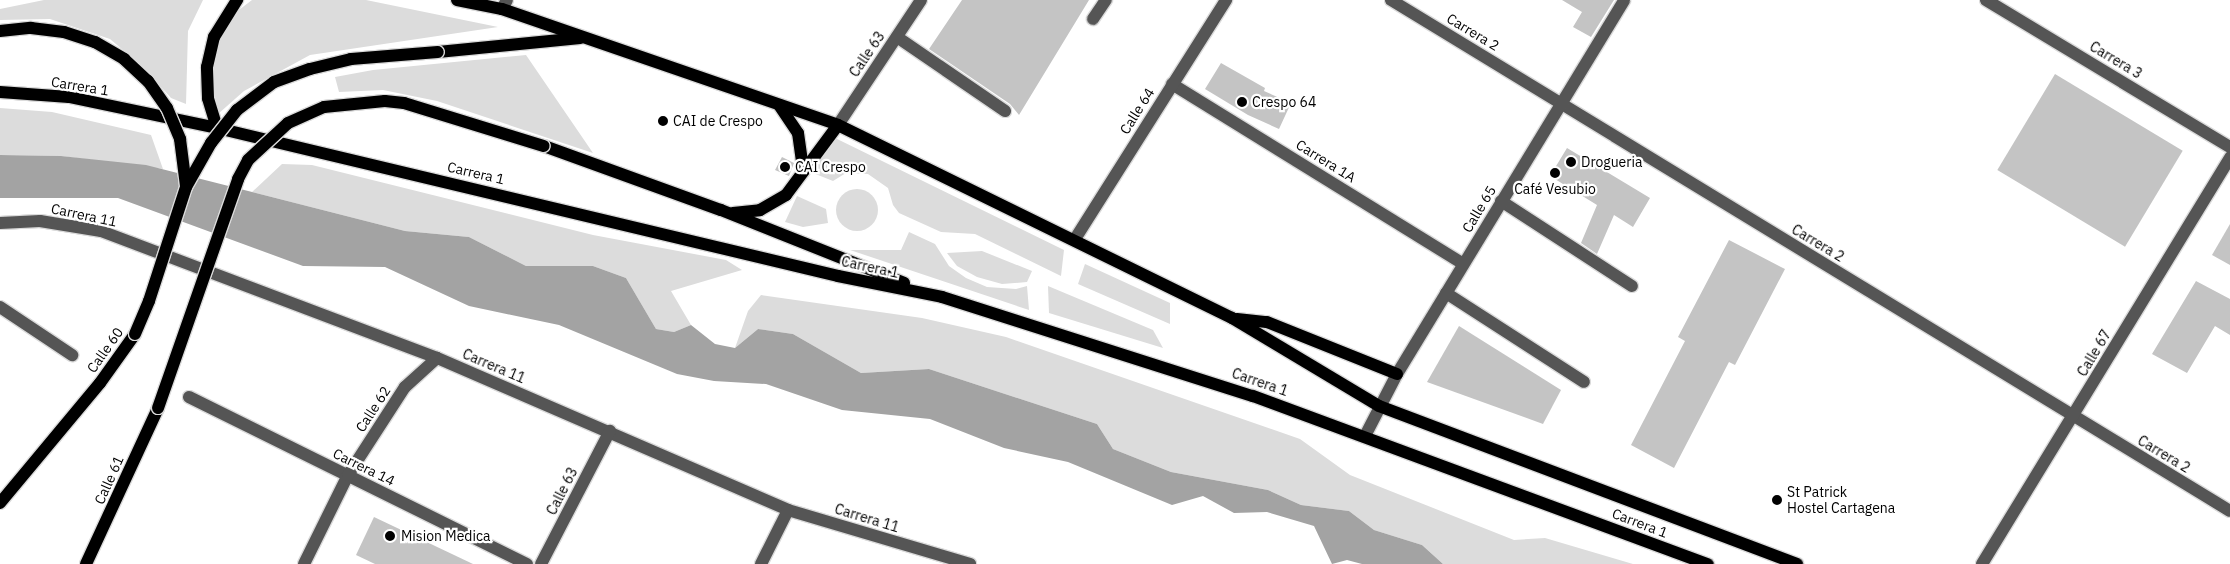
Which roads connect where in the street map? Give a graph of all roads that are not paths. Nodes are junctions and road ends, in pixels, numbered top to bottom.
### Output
1 (237, 0) edge
2 (458, 0) edge
3 (921, 0) edge
4 (1106, 0) edge
5 (1226, 0) edge
6 (1391, 0) edge
7 (1624, 0) edge
8 (1986, 0) edge
9 (504, 4) edge
10 (1093, 19) dead end
11 (0, 31) edge
12 (897, 37) junction
13 (585, 38) junction
14 (1172, 84) junction
15 (0, 92) edge
16 (1560, 103) junction
17 (778, 104) junction
18 (1006, 111) dead end
19 (838, 125) junction
20 (217, 128) junction
21 (2230, 147) edge
22 (2230, 157) edge
23 (802, 168) junction
24 (186, 187) junction
25 (1501, 201) junction
26 (721, 210) junction
27 (0, 223) edge
28 (1076, 239) junction
29 (1463, 264) junction
30 (1632, 286) dead end
31 (1446, 293) junction
32 (942, 297) junction
33 (0, 307) edge
34 (1232, 318) junction
35 (72, 355) dead end
36 (437, 358) junction
37 (1397, 374) junction
38 (1584, 382) dead end
39 (189, 397) dead end
40 (1379, 406) junction
41 (2073, 416) junction
42 (610, 431) junction
43 (1365, 436) junction
44 (348, 476) junction
45 (0, 503) edge
46 (788, 510) junction
47 (2230, 511) edge
48 (86, 564) edge
49 (304, 564) edge
50 (527, 564) edge
51 (541, 564) edge
52 (761, 564) edge
53 (970, 564) edge
54 (1708, 564) edge
55 (1797, 564) edge
56 (1982, 564) edge

1 - 20 main road
2 - 9 main road, Carrera 1
3 - 12 street, Calle 63
4 - 10 street
5 - 14 street, Calle 64
6 - 16 street, Carrera 2
7 - 16 street, Calle 65
8 - 21 street, Carrera 3
9 - 13 main road, Carrera 1
11 - 24 main road, bridge
12 - 18 street
12 - 19 street, Calle 63
13 - 17 main road, Carrera 1
13 - 24 main road, Calle 60, bridge
14 - 28 street, Calle 64
14 - 29 street, Carrera 1A
15 - 20 main road, Carrera 1
16 - 25 street, Calle 65
16 - 41 street, Carrera 2
17 - 19 main road, Carrera 1
17 - 23 main road
19 - 23 main road
19 - 28 main road, Carrera 1
20 - 32 main road, Carrera 1
22 - 41 street, Calle 67
23 - 26 main road
24 - 45 main road, Calle 60, bridge
25 - 29 street, Calle 65
25 - 30 street
26 - 32 main road
26 - 48 main road, Calle 61, bridge
27 - 36 street, Carrera 11
28 - 34 main road, Carrera 1
29 - 31 street, Calle 65
31 - 37 street, Calle 65
31 - 38 street
32 - 43 main road, Carrera 1
33 - 35 street
34 - 37 main road
34 - 40 main road, Carrera 1
36 - 42 street, Carrera 11
36 - 44 street, Calle 62
37 - 40 street, Calle 65
39 - 44 street, Carrera 14
40 - 43 street, Calle 65
40 - 55 main road, Carrera 1
41 - 47 street, Carrera 2
41 - 56 street, Calle 67
42 - 46 street, Carrera 11
42 - 51 street, Calle 63
43 - 54 main road, Carrera 1
44 - 49 street, Calle 62
44 - 50 street, Carrera 14
46 - 52 street
46 - 53 street, Carrera 11

